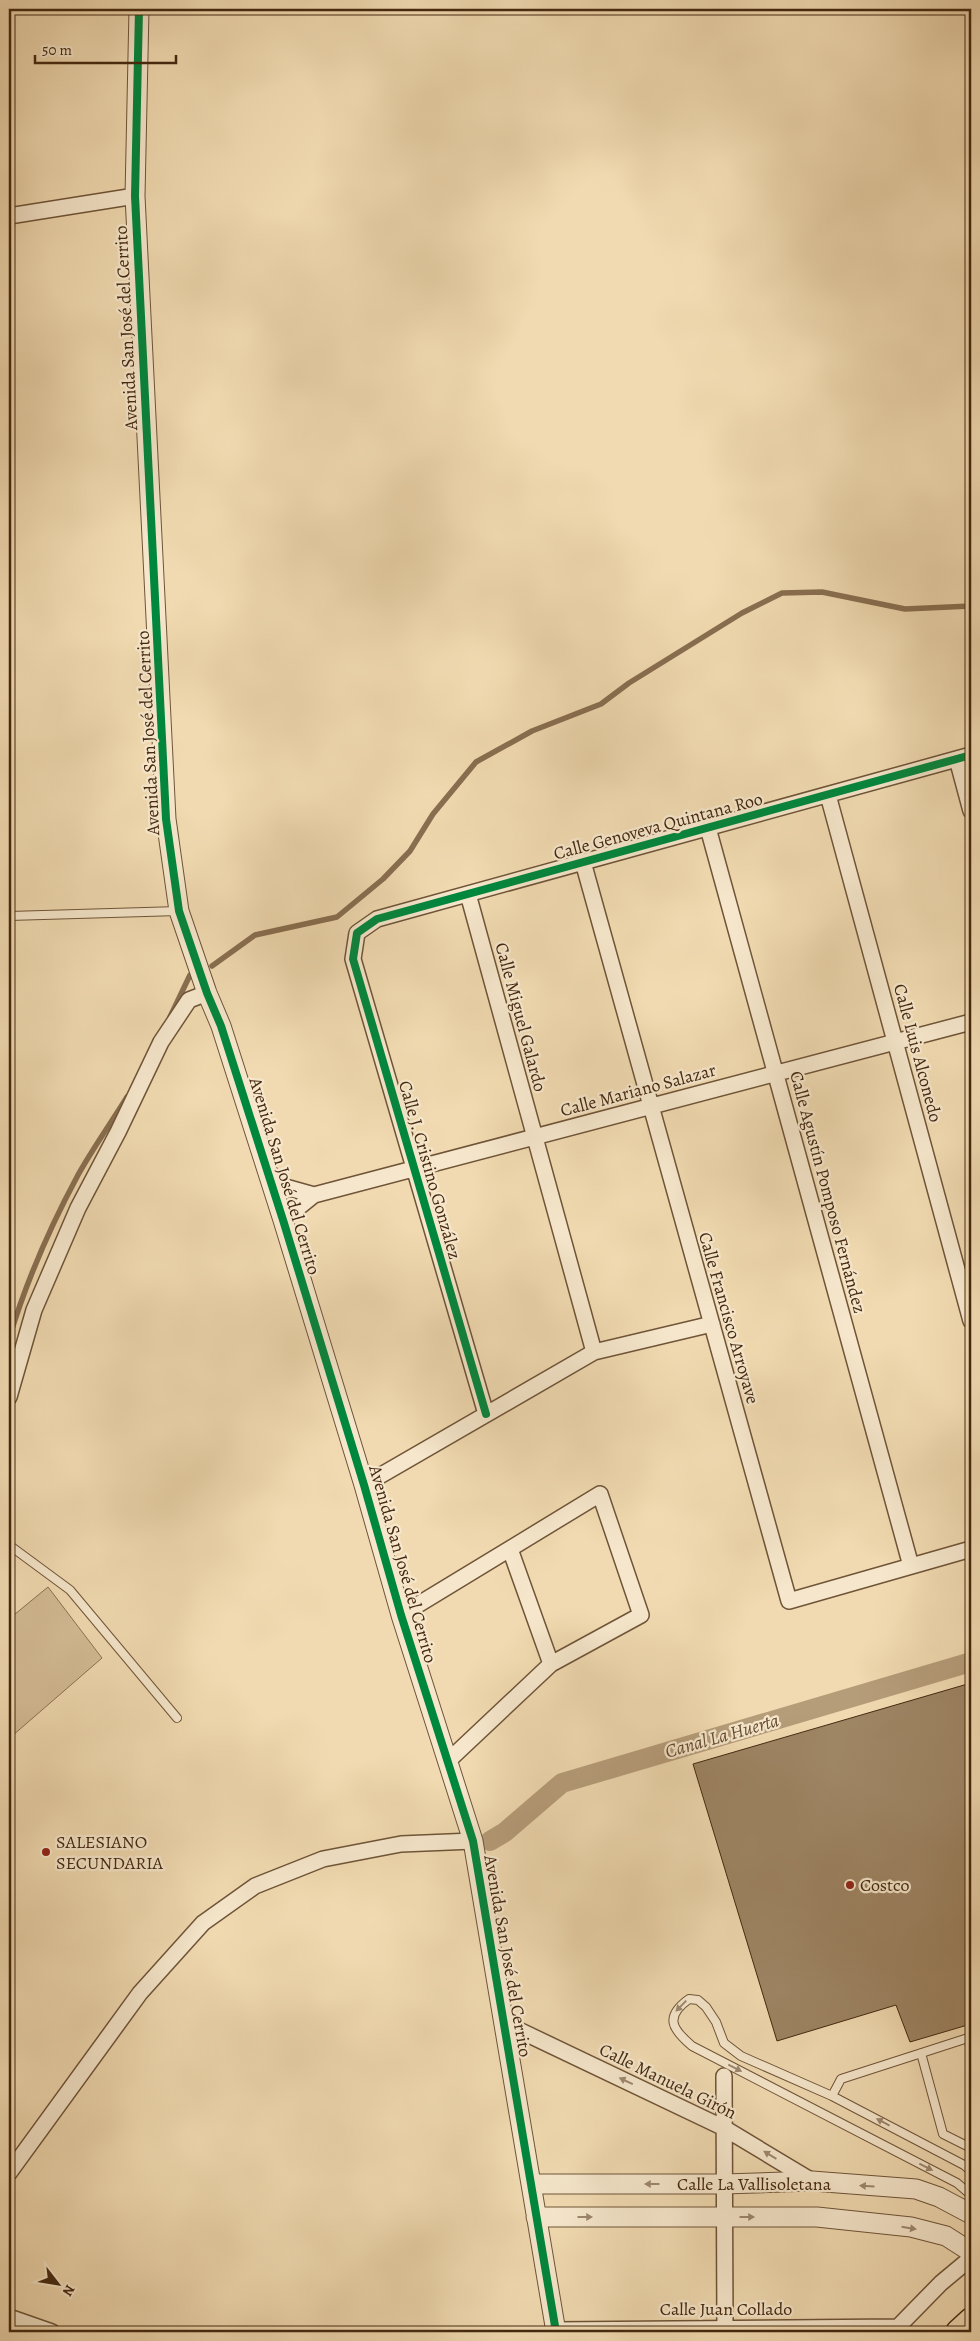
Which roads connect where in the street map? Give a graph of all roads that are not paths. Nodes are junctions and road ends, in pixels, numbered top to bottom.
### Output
1 (139, 9) edge
2 (134, 196) junction
3 (9, 216) edge
4 (971, 755) edge
5 (956, 759) junction
6 (828, 795) junction
7 (971, 811) edge
8 (708, 828) junction
9 (583, 862) junction
10 (468, 894) junction
11 (180, 911) junction
12 (9, 916) edge
13 (357, 933) joint
14 (207, 993) junction
15 (971, 1022) edge
16 (895, 1042) junction
17 (776, 1073) junction
18 (651, 1106) junction
19 (534, 1137) junction
20 (413, 1169) junction
21 (271, 1183) junction
22 (314, 1195) junction
23 (283, 1220) junction
24 (971, 1321) edge
25 (712, 1324) junction
26 (594, 1352) junction
27 (9, 1397) edge
28 (486, 1414) junction
29 (364, 1485) junction
30 (9, 1545) edge
31 (510, 1548) junction
32 (971, 1549) edge
33 (911, 1566) junction
34 (400, 1615) junction
35 (551, 1664) junction
36 (177, 1718) dead end
37 (448, 1761) junction
38 (472, 1841) junction
39 (504, 2023) junction
40 (971, 2037) edge
41 (921, 2053) junction
42 (724, 2076) dead end
43 (832, 2096) junction
44 (724, 2128) junction
45 (971, 2148) edge
46 (971, 2171) edge
47 (9, 2173) edge
48 (812, 2180) junction
49 (531, 2184) junction
50 (724, 2184) junction
51 (971, 2195) edge
52 (971, 2214) edge
53 (536, 2217) junction
54 (724, 2217) junction
55 (971, 2252) edge
56 (971, 2258) edge
57 (9, 2317) edge
58 (971, 2322) edge
59 (726, 2330) edge
60 (895, 2330) edge
61 (556, 2331) edge
62 (52, 2332) edge
63 (959, 2332) edge

1 - 2 street, Avenida San José del Cerrito
2 - 3 street
2 - 11 street, Avenida San José del Cerrito
4 - 5 street, Calle Genoveva Quintana Roo
5 - 6 street, Calle Genoveva Quintana Roo
5 - 7 street
6 - 8 street, Calle Genoveva Quintana Roo
6 - 16 street, Calle Luis Alconedo
8 - 9 street, Calle Genoveva Quintana Roo
8 - 17 street, Calle Agustín Pomposo Fernández
9 - 10 street, Calle Genoveva Quintana Roo
9 - 18 street, Calle Francisco Arroyave
10 - 13 street, Calle Genoveva Quintana Roo
10 - 19 street, Calle Miguel Galardo
11 - 12 lane
11 - 14 street, Avenida San José del Cerrito
13 - 20 street, Calle J. Cristino González
14 - 21 street, Avenida San José del Cerrito
14 - 27 street
15 - 16 street, Calle Mariano Salazar
16 - 17 street, Calle Mariano Salazar
16 - 24 street, Calle Luis Alconedo
17 - 18 street, Calle Mariano Salazar
17 - 33 street, Calle Agustín Pomposo Fernández
18 - 19 street, Calle Mariano Salazar
18 - 25 street, Calle Francisco Arroyave
19 - 20 street, Calle Mariano Salazar
19 - 26 street, Calle Miguel Galardo
20 - 22 street, Calle Mariano Salazar
20 - 28 street, Calle J. Cristino González
21 - 22 street
21 - 23 street, Avenida San José del Cerrito
22 - 23 street, Calle Mariano Salazar
23 - 29 street, Avenida San José del Cerrito
25 - 26 street
25 - 33 street, Calle Francisco Arroyave
26 - 28 street
28 - 29 street
29 - 34 street, Avenida San José del Cerrito
30 - 36 lane
31 - 34 street
31 - 35 street
31 - 35 street
32 - 33 street, Calle Francisco Arroyave
34 - 37 street, Avenida San José del Cerrito
35 - 37 street
37 - 38 street, Avenida San José del Cerrito
38 - 39 street, Avenida San José del Cerrito
38 - 47 street
44 -> 39 street, Calle Manuela Girón
39 - 49 street, Avenida San José del Cerrito
40 - 41 lane
41 - 43 lane
41 - 45 lane
42 - 44 street
46 -> 43 lane
43 -> 51 lane
48 -> 44 street, Calle Manuela Girón
44 - 50 street
48 - 50 street, Calle La Vallisoletana
52 -> 48 street, Calle La Vallisoletana
50 -> 49 street, Calle La Vallisoletana
49 - 53 street, Avenida San José del Cerrito
50 - 54 street
53 -> 54 street, Calle La Vallisoletana
53 - 61 street, Avenida San José del Cerrito
54 -> 55 street, Calle La Vallisoletana
54 - 59 street
56 - 60 street
57 - 62 street
58 - 63 highway
59 - 60 street, Calle Juan Collado
59 - 61 street, Calle Juan Collado

